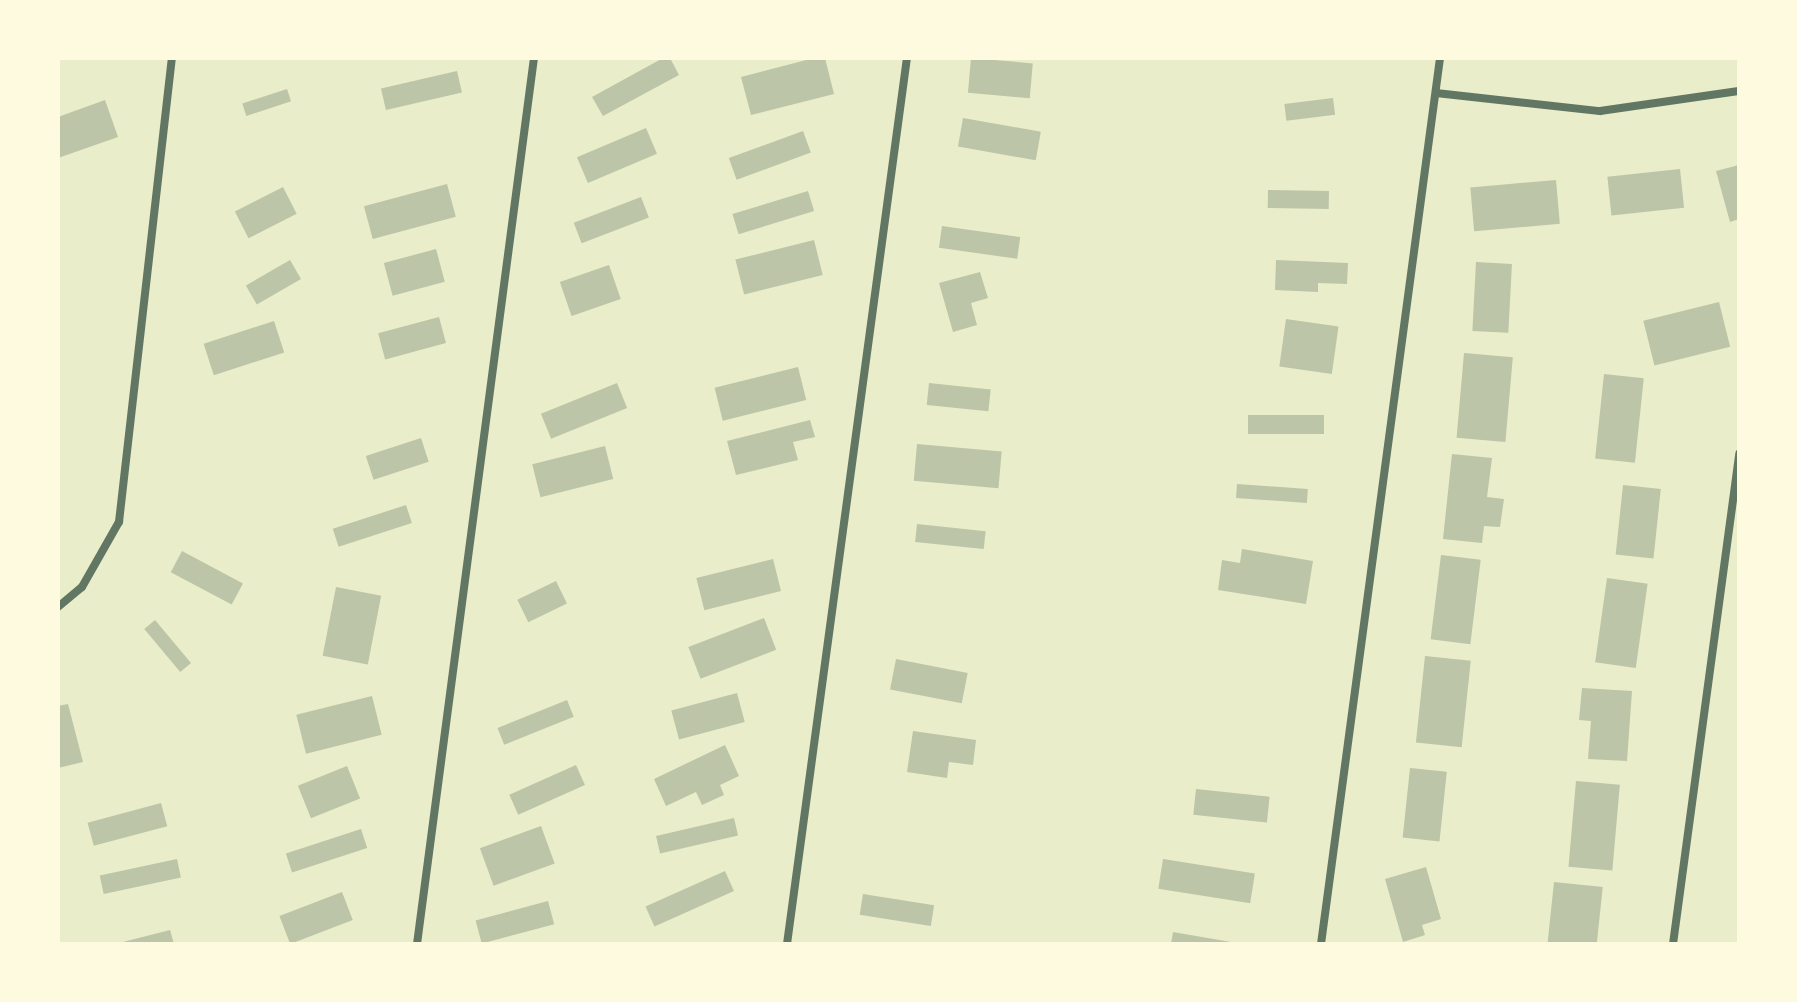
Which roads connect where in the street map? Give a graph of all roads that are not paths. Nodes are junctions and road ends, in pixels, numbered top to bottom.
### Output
1 (172, 58) edge
2 (534, 58) edge
3 (907, 58) edge
4 (1440, 58) edge
5 (1739, 91) edge
6 (1436, 93) junction
7 (1739, 453) edge
8 (58, 607) edge
9 (417, 944) edge
10 (787, 944) edge
11 (1321, 944) edge
12 (1673, 944) edge

1 - 8 street
2 - 9 street
3 - 10 street
4 - 6 street
5 - 6 street
6 - 11 street
7 - 12 street

